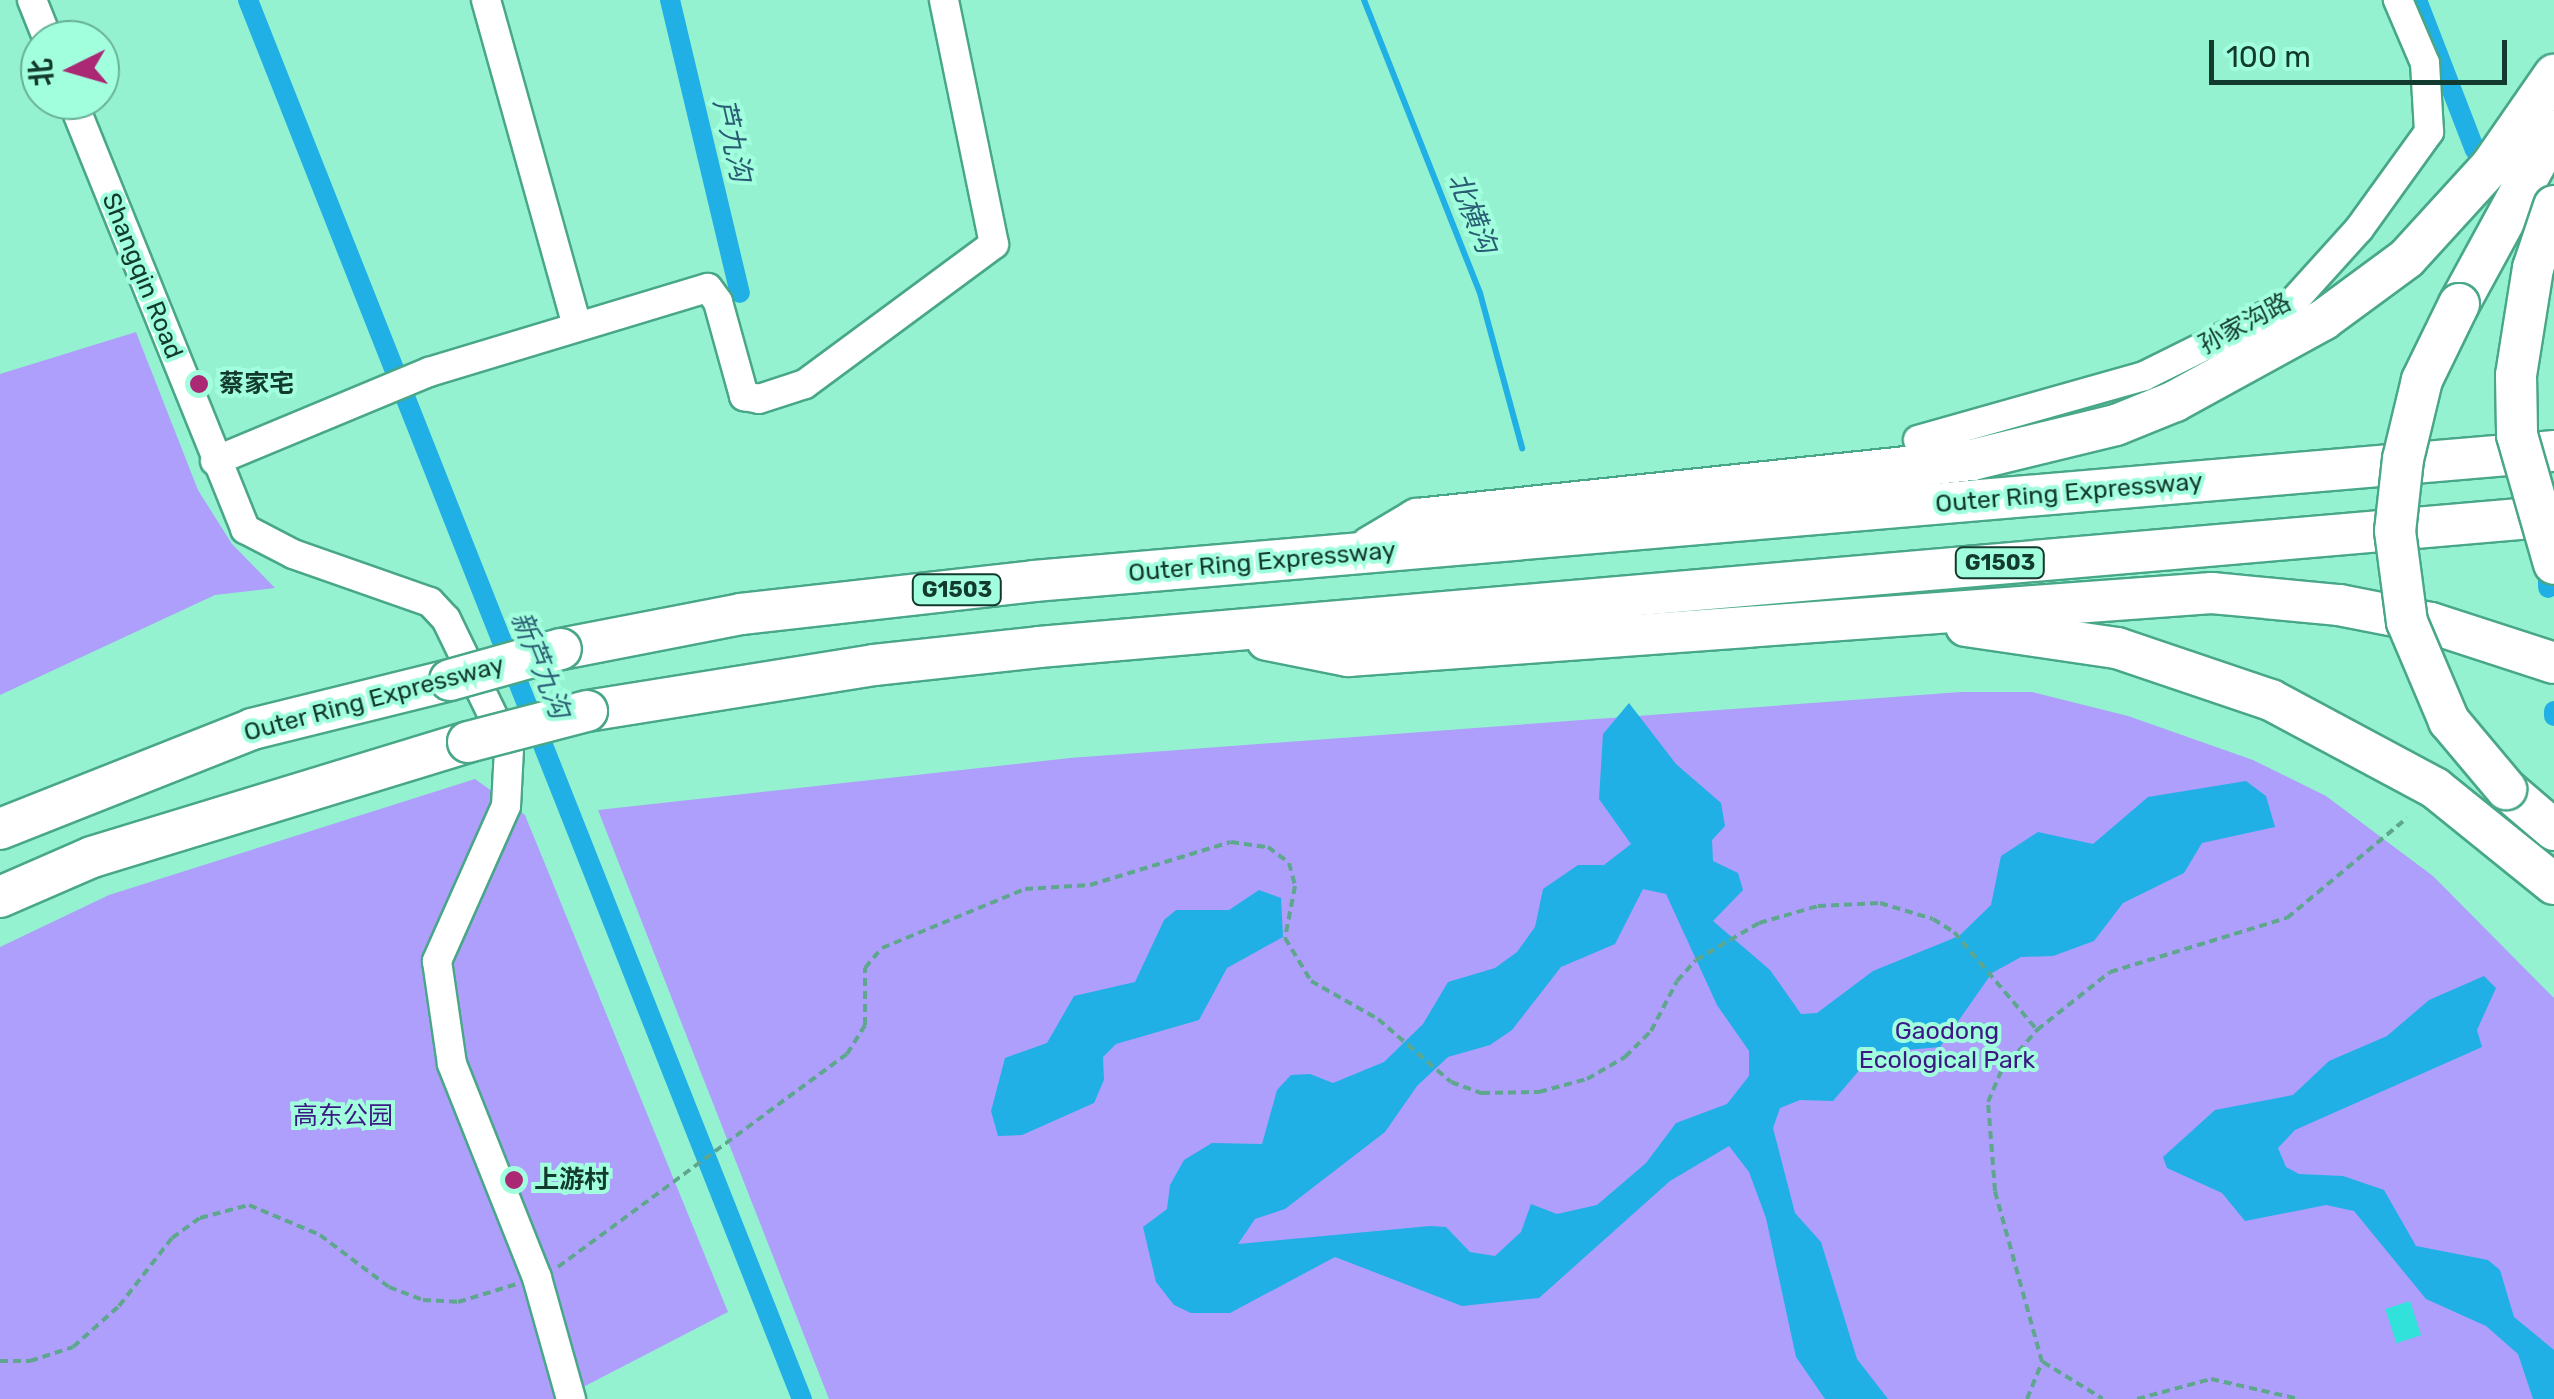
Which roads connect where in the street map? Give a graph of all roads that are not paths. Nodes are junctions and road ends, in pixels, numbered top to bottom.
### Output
1 (486, 0) edge
2 (944, 0) edge
3 (2398, 0) edge
4 (2554, 75) edge
5 (80, 120) edge
6 (2554, 130) edge
7 (2554, 206) edge
8 (577, 328) junction
9 (1918, 440) dead end
10 (2554, 451) edge
11 (215, 460) junction
12 (2554, 516) edge
13 (1358, 554) junction
14 (2554, 564) edge
15 (1931, 611) junction
16 (1224, 630) junction
17 (2554, 663) edge
18 (0, 829) edge
19 (2554, 830) edge
20 (2554, 884) edge
21 (0, 898) edge
22 (572, 1399) edge

1 - 8 street
2 - 8 street
3 - 9 street, 孙家沟路
4 - 13 highway
5 - 11 street, Shangqin Road
6 - 19 highway, bridge
7 - 14 highway, bridge
8 - 11 street
10 - 13 highway, Outer Ring Expressway / G1503
11 - 22 street, Shangqin Road
12 - 16 highway, G1503
13 - 18 highway, Outer Ring Expressway / G1503, bridge
15 - 16 highway
15 - 17 highway
15 - 20 highway
16 - 21 highway, G1503, bridge

